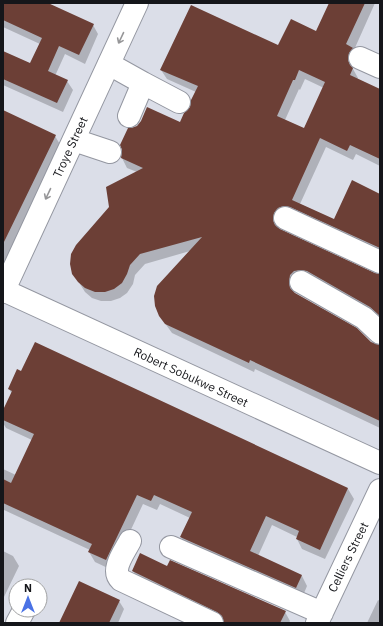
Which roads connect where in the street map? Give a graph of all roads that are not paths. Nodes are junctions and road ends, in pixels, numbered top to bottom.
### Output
1 (137, 3) edge
2 (360, 58) dead end
3 (109, 64) junction
4 (380, 67) edge
5 (143, 83) junction
6 (179, 102) dead end
7 (129, 116) dead end
8 (74, 140) junction
9 (110, 152) dead end
10 (285, 218) dead end
11 (380, 262) edge
12 (301, 282) dead end
13 (3, 291) edge
14 (380, 334) edge
15 (380, 463) edge
16 (380, 490) edge
17 (130, 541) dead end
18 (171, 547) dead end
19 (319, 618) edge
20 (212, 623) edge

1 -> 3 street, Troye Street
2 - 4 street
3 - 5 street
3 - 8 street, Troye Street
5 - 6 street
5 - 7 street
8 - 9 street
8 -> 13 street, Troye Street
10 - 11 street
12 - 14 street
13 - 15 street, Robert Sobukwe Street
16 - 19 street, Celliers Street
17 - 20 street
18 - 19 street

